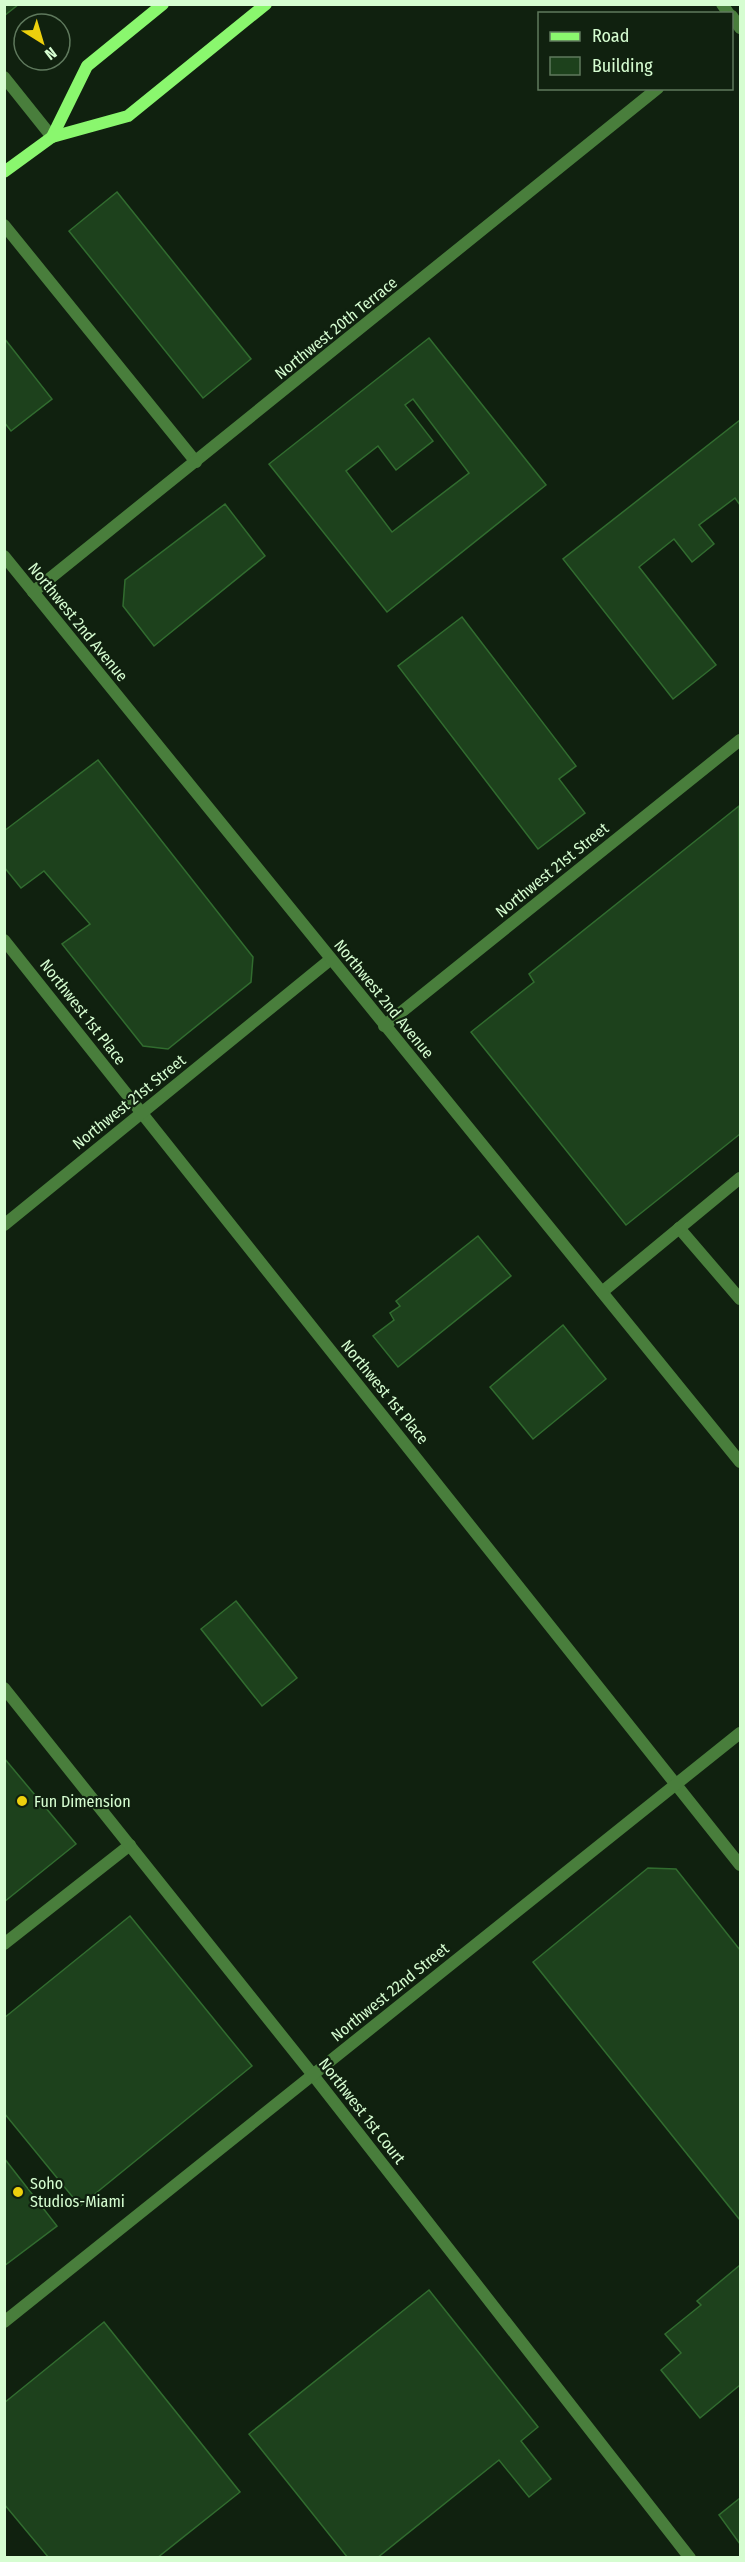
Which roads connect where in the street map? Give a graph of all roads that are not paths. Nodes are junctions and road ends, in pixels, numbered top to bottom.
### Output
1 (163, 4) edge
2 (266, 4) edge
3 (4, 77) edge
4 (656, 90) edge
5 (52, 137) junction
6 (4, 172) edge
7 (4, 225) edge
8 (196, 462) junction
9 (4, 556) edge
10 (33, 592) junction
11 (741, 740) edge
12 (4, 940) edge
13 (331, 959) junction
14 (384, 1026) junction
15 (142, 1113) junction
16 (741, 1178) edge
17 (4, 1225) edge
18 (679, 1228) junction
19 (602, 1292) junction
20 (741, 1299) edge
21 (741, 1461) edge
22 (4, 1688) edge
23 (741, 1733) edge
24 (676, 1784) junction
25 (130, 1845) junction
26 (741, 1865) edge
27 (4, 1944) edge
28 (313, 2075) junction
29 (4, 2322) edge
30 (690, 2558) edge

1 - 5 main road
2 - 5 main road
3 - 5 street
4 - 8 street, Northwest 20th Terrace
5 - 6 main road
7 - 8 street
8 - 10 street, Northwest 20th Terrace
9 - 10 street, Northwest 2nd Avenue
10 - 13 street, Northwest 2nd Avenue
11 - 14 street, Northwest 21st Street
12 - 15 street, Northwest 1st Place
13 - 14 street, Northwest 2nd Avenue
13 - 15 street, Northwest 21st Street
14 - 19 street, Northwest 2nd Avenue
15 - 17 street, Northwest 21st Street
15 - 24 street, Northwest 1st Place
16 - 18 street
18 - 19 street
18 - 20 street
19 - 21 street, Northwest 2nd Avenue
22 - 25 street, Northwest 1st Court
23 - 24 street, Northwest 22nd Street
24 - 26 street, Northwest 1st Place
24 - 28 street, Northwest 22nd Street
25 - 27 street
25 - 28 street, Northwest 1st Court
28 - 29 street, Northwest 22nd Street
28 - 30 street, Northwest 1st Court

